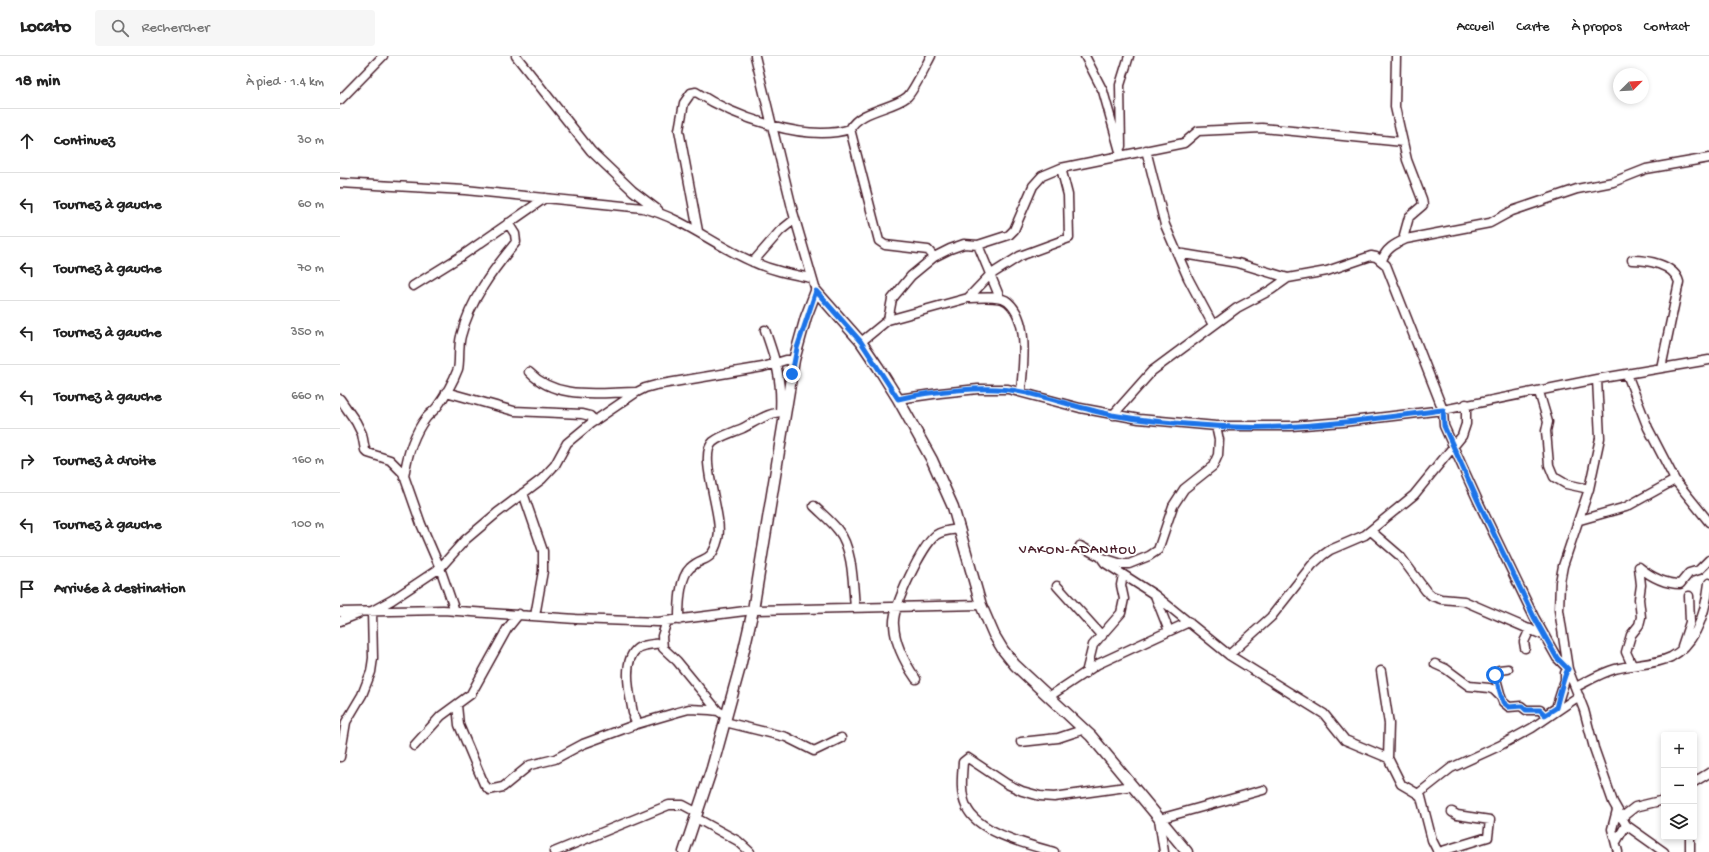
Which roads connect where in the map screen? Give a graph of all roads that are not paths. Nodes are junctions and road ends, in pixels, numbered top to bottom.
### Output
1 (383, 56) edge
2 (516, 56) edge
3 (755, 56) edge
4 (931, 56) edge
5 (1085, 56) edge
6 (1128, 56) edge
7 (1396, 56) edge
8 (340, 100) edge
9 (771, 124) junction
10 (850, 129) junction
11 (1403, 142) junction
12 (1146, 150) junction
13 (1121, 155) junction
14 (1709, 158) edge
15 (1061, 168) junction
16 (340, 183) edge
17 (546, 198) junction
18 (661, 213) junction
19 (794, 219) junction
20 (508, 223) junction
21 (698, 231) junction
22 (1406, 239) junction
23 (978, 245) junction
24 (1178, 253) junction
25 (934, 257) junction
26 (1632, 260) dead end
27 (1382, 261) junction
28 (753, 262) junction
29 (990, 275) junction
30 (811, 278) junction
31 (1288, 278) junction
32 (413, 286) dead end
33 (816, 291) junction
34 (968, 298) junction
35 (1000, 298) junction
36 (888, 320) junction
37 (1213, 325) junction
38 (765, 330) dead end
39 (861, 342) junction
40 (794, 360) junction
41 (1709, 360) edge
42 (776, 363) junction
43 (1661, 368) junction
44 (529, 372) dead end
45 (1627, 374) junction
46 (1597, 379) junction
47 (446, 392) junction
48 (637, 392) junction
49 (1022, 392) junction
50 (1539, 392) junction
51 (340, 399) edge
52 (898, 399) junction
53 (1466, 404) junction
54 (1443, 410) junction
55 (782, 412) junction
56 (1113, 415) junction
57 (595, 421) junction
58 (1216, 426) junction
59 (1453, 446) junction
60 (404, 477) junction
61 (1675, 480) junction
62 (1589, 489) junction
63 (523, 493) junction
64 (814, 506) dead end
65 (1580, 520) junction
66 (1709, 522) edge
67 (960, 529) junction
68 (1371, 531) junction
69 (1080, 546) dead end
70 (1100, 556) junction
71 (1709, 560) edge
72 (440, 568) junction
73 (1123, 575) junction
74 (1709, 583) edge
75 (1057, 586) dead end
76 (1155, 595) junction
77 (1689, 596) dead end
78 (981, 605) junction
79 (898, 607) junction
80 (855, 608) junction
81 (753, 610) junction
82 (368, 611) junction
83 (455, 611) junction
84 (340, 612) edge
85 (519, 614) junction
86 (535, 616) junction
87 (678, 620) junction
88 (340, 621) edge
89 (667, 622) junction
90 (1189, 622) junction
91 (1530, 629) junction
92 (1169, 631) junction
93 (1102, 636) junction
94 (1545, 636) junction
95 (662, 643) junction
96 (1525, 648) dead end
97 (1682, 649) junction
98 (1229, 655) junction
99 (1435, 664) dead end
100 (1632, 665) junction
101 (1508, 669) dead end
102 (1568, 669) junction
103 (1381, 671) dead end
104 (1086, 673) junction
105 (916, 679) dead end
106 (1576, 687) junction
107 (1050, 696) junction
108 (1579, 696) junction
109 (1501, 697) junction
110 (457, 705) junction
111 (353, 708) junction
112 (340, 716) edge
113 (723, 717) junction
114 (637, 724) junction
115 (1085, 729) junction
116 (841, 738) dead end
117 (1021, 742) dead end
118 (414, 746) dead end
119 (340, 757) edge
120 (1388, 758) junction
121 (1709, 773) edge
122 (1697, 780) edge
123 (1133, 786) junction
124 (1263, 790) dead end
125 (1418, 794) junction
126 (1661, 801) edge
127 (1617, 810) junction
128 (1452, 812) dead end
129 (697, 816) junction
130 (1159, 819) junction
131 (1624, 821) junction
132 (1690, 840) edge
133 (1616, 842) junction
134 (554, 852) edge
135 (684, 852) edge
136 (750, 852) edge
137 (1054, 852) edge
138 (1164, 852) edge
139 (1187, 852) edge
140 (1439, 852) edge
141 (1618, 852) edge
142 (1664, 852) edge
143 (1690, 852) edge

1 - 8 street
2 - 18 street
3 - 9 street
4 - 10 street
5 - 13 street
6 - 13 street
7 - 11 street
9 - 10 street
9 - 19 street
9 - 21 street
10 - 25 street
11 - 12 street
11 - 22 street
12 - 13 street
12 - 24 street
13 - 15 street
14 - 22 street
15 - 23 street
15 - 29 street
16 - 17 street
17 - 18 street
17 - 20 street
18 - 21 street
19 - 28 street
19 - 30 street
20 - 32 street
20 - 47 street
21 - 28 street
22 - 27 street
23 - 25 street
23 - 29 street
24 - 31 street
24 - 37 street
25 - 36 street
26 - 43 street
27 - 31 street
27 - 54 street
28 - 30 street
29 - 34 street
29 - 35 street
30 - 33 street
31 - 37 street
33 - 39 main road
33 - 40 main road
34 - 35 street
34 - 36 street
35 - 49 street
36 - 39 street
37 - 56 street
38 - 42 street
39 - 52 main road
40 - 42 street
40 - 55 main road
41 - 43 street
42 - 48 street
42 - 55 street
43 - 45 street
44 - 48 street
45 - 46 street
45 - 61 street
46 - 50 street
46 - 62 street
47 - 57 street
47 - 60 street
48 - 57 street
49 - 52 street
49 - 56 street
50 - 53 street
50 - 62 street
51 - 60 street
52 - 67 main road
53 - 54 street
53 - 59 street
54 - 58 street
54 - 59 street
55 - 81 main road
55 - 87 street
56 - 58 street
57 - 63 street
58 - 70 street
59 - 68 street
59 - 94 street
60 - 72 street
61 - 65 street
61 - 66 street
62 - 65 street
63 - 72 street
63 - 86 street
64 - 80 street
65 - 102 street
67 - 78 main road
67 - 79 street
68 - 91 street
68 - 98 street
69 - 70 street
70 - 73 street
71 - 100 street
72 - 82 street
72 - 83 street
73 - 76 street
73 - 93 street
74 - 97 street
75 - 93 street
76 - 90 street
76 - 92 street
77 - 97 street
78 - 79 street
78 - 107 main road
79 - 80 street
79 - 105 street
80 - 81 street
81 - 87 street
81 - 113 main road
82 - 83 street
82 - 84 street
82 - 88 street
82 - 111 street
83 - 85 street
85 - 86 street
85 - 110 street
86 - 89 street
87 - 89 street
89 - 95 street
90 - 92 street
90 - 98 street
91 - 94 street
91 - 96 street
92 - 104 street
93 - 104 street
94 - 102 street
95 - 113 street
95 - 114 street
97 - 100 street
98 - 120 street
99 - 109 street
100 - 106 street
101 - 109 street
102 - 106 street
102 - 109 street
103 - 120 street
104 - 107 street
106 - 108 street
107 - 115 main road
108 - 125 street
108 - 127 street
110 - 114 street
110 - 118 street
111 - 112 street
111 - 119 street
113 - 114 street
113 - 116 street
113 - 129 main road
115 - 117 street
115 - 123 main road
120 - 125 street
121 - 122 street
123 - 130 main road
123 - 137 street
124 - 130 street
125 - 140 street
126 - 131 street
127 - 131 street
127 - 133 street
128 - 140 street
129 - 134 street
129 - 135 main road
129 - 136 street
130 - 138 street
130 - 139 main road
131 - 133 street
131 - 142 street
132 - 143 street
133 - 141 street

